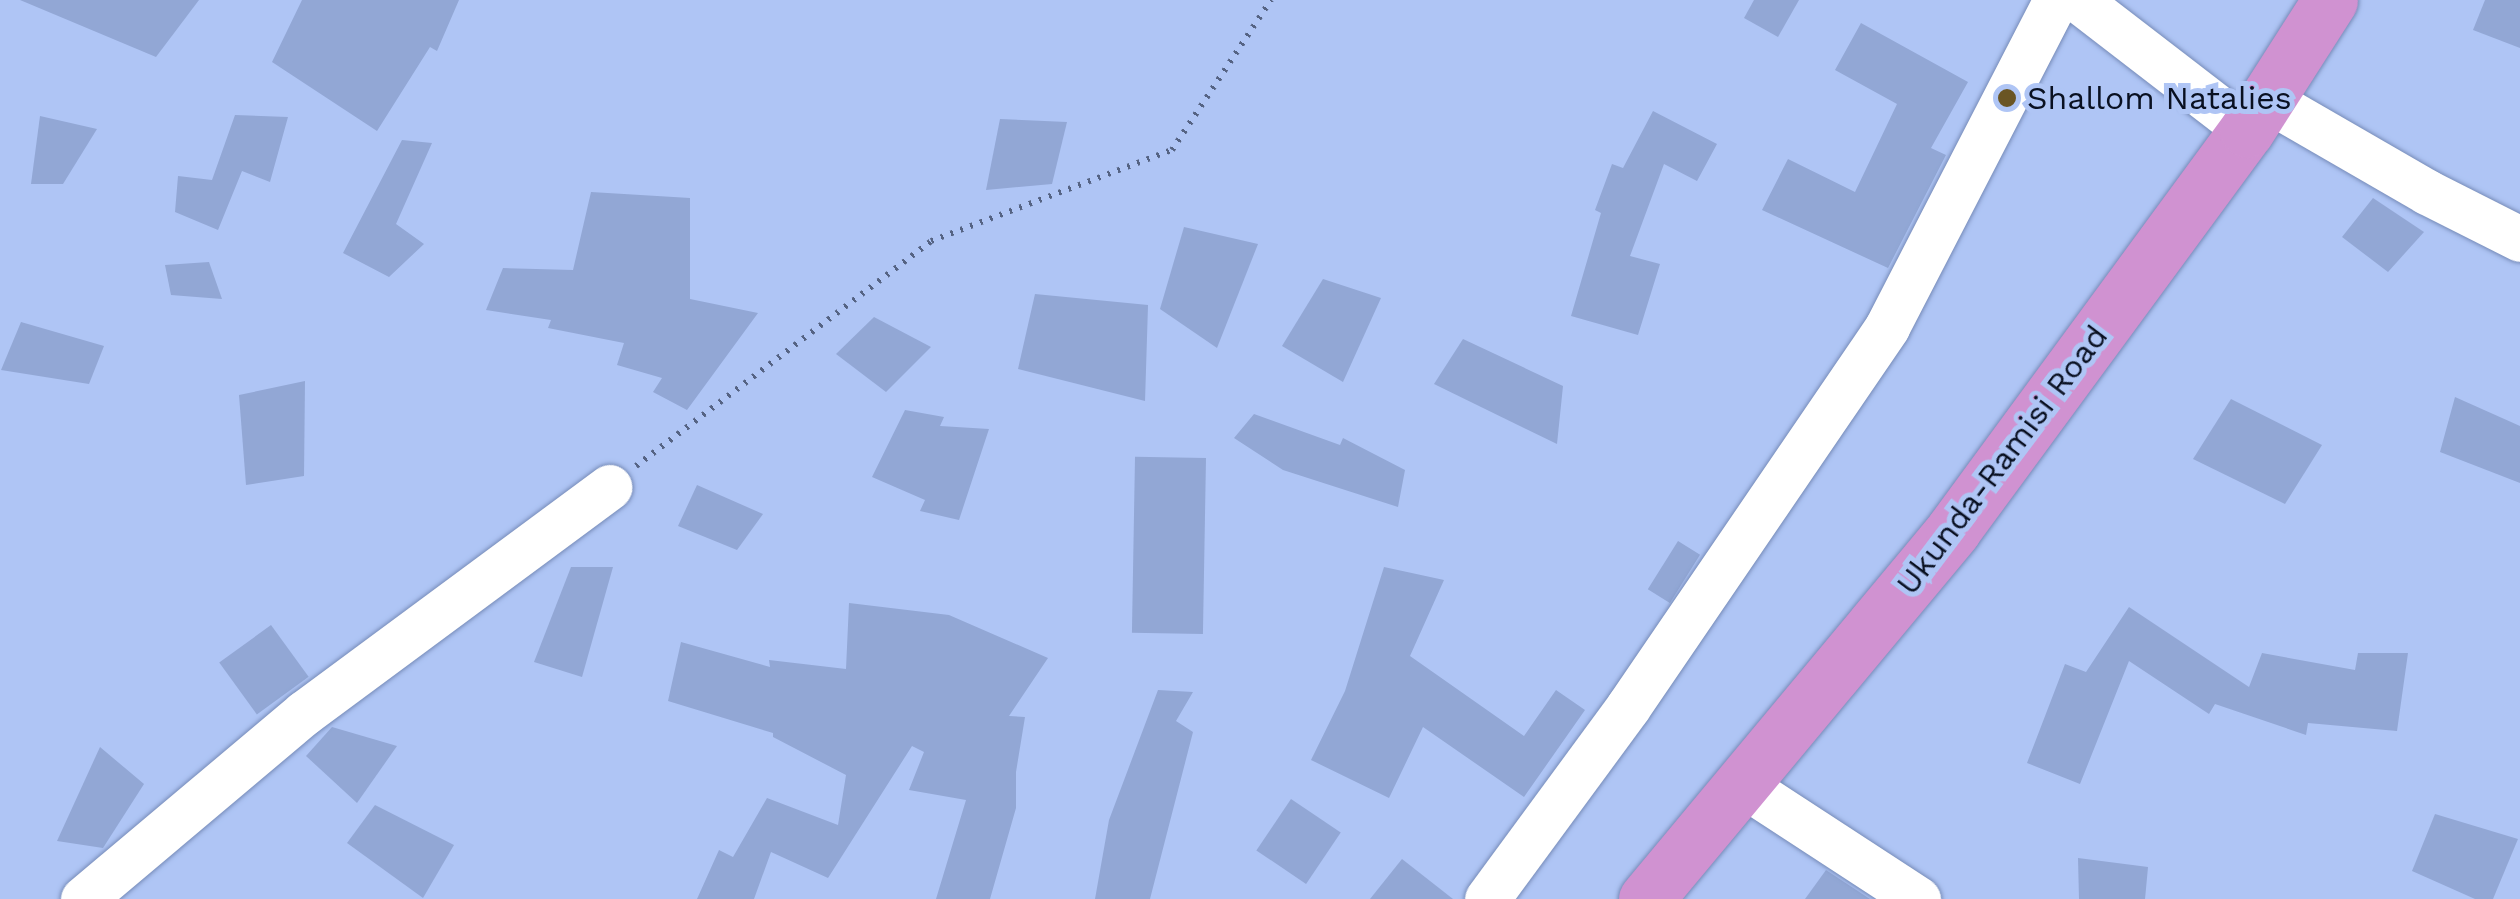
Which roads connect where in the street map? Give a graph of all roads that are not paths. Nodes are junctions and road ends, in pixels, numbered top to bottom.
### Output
1 (2056, 0) edge
2 (2078, 0) edge
3 (2330, 0) edge
4 (2256, 114) junction
5 (2520, 239) edge
6 (609, 487) road end
7 (1743, 786) junction
8 (83, 899) edge
9 (1487, 899) edge
10 (1646, 899) edge
11 (1918, 899) edge

1 - 9 street
2 - 4 street
3 - 4 highway, Ukunda-Ramisi Road
4 - 5 street
4 - 7 highway, Ukunda-Ramisi Road
6 - 8 street
7 - 10 highway, Ukunda-Ramisi Road
7 - 11 street

